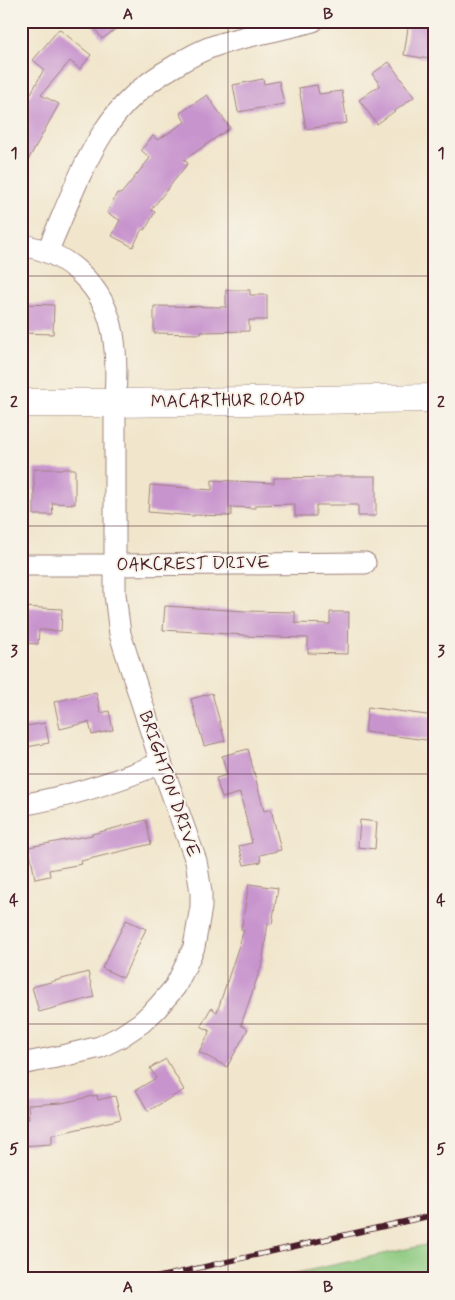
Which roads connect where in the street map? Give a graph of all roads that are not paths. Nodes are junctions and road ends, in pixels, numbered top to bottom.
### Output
1 (313, 21) edge
2 (21, 245) edge
3 (47, 252) junction
4 (434, 398) edge
5 (21, 403) edge
6 (115, 403) junction
7 (365, 563) dead end
8 (21, 565) edge
9 (115, 565) junction
10 (161, 763) junction
11 (21, 805) edge
12 (21, 1064) edge

1 - 3 street
2 - 3 street, BRIGHTON DRIVE
3 - 6 street, BRIGHTON DRIVE
4 - 6 street, MACARTHUR ROAD
5 - 6 street, MACARTHUR ROAD
6 - 9 street, BRIGHTON DRIVE
7 - 9 street, OAKCREST DRIVE
8 - 9 street, OAKCREST DRIVE
9 - 10 street, BRIGHTON DRIVE
10 - 11 street
10 - 12 street, BRIGHTON DRIVE

